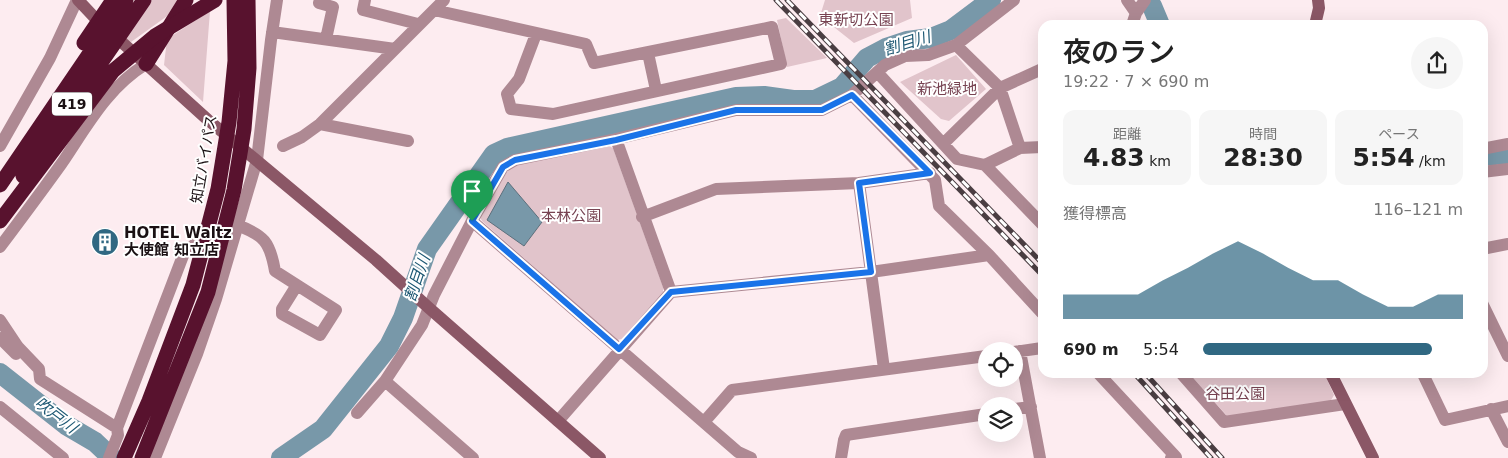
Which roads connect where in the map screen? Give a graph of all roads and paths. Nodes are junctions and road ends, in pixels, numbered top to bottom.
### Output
1 (78, 0) edge
2 (113, 0) edge
3 (126, 0) edge
4 (144, 0) edge
5 (186, 0) edge
6 (216, 0) edge
7 (234, 0) edge
8 (248, 0) edge
9 (277, 0) edge
10 (320, 0) edge
11 (365, 0) edge
12 (444, 0) edge
13 (1014, 0) edge
14 (1127, 0) edge
15 (1318, 0) edge
16 (434, 10) junction
17 (1138, 11) edge
18 (1315, 20) edge
19 (418, 24) junction
20 (272, 32) junction
21 (536, 34) junction
22 (326, 39) junction
23 (956, 45) junction
24 (395, 49) junction
25 (648, 53) junction
26 (146, 64) junction
27 (1038, 71) edge
28 (877, 72) junction
29 (1000, 88) junction
30 (656, 90) junction
31 (852, 95) junction
32 (320, 124) junction
33 (616, 140) junction
34 (408, 141) dead end
35 (943, 144) junction
36 (1508, 144) edge
37 (0, 146) edge
38 (283, 146) dead end
39 (1038, 147) edge
40 (1488, 147) edge
41 (1020, 148) junction
42 (257, 160) junction
43 (985, 165) junction
44 (1508, 169) edge
45 (1488, 171) edge
46 (930, 173) junction
47 (0, 175) edge
48 (859, 183) junction
49 (0, 185) edge
50 (242, 205) junction
51 (0, 209) edge
52 (642, 217) junction
53 (1038, 220) edge
54 (472, 221) junction
55 (0, 222) edge
56 (237, 226) junction
57 (1508, 244) edge
58 (0, 247) edge
59 (1488, 248) edge
60 (989, 255) junction
61 (871, 272) junction
62 (297, 285) dead end
63 (671, 292) junction
64 (427, 306) junction
65 (1038, 309) edge
66 (1488, 311) edge
67 (0, 320) edge
68 (1502, 330) edge
69 (0, 338) edge
70 (619, 349) junction
71 (1038, 349) edge
72 (1023, 351) edge
73 (1508, 356) edge
74 (978, 357) edge
75 (884, 369) junction
76 (1023, 376) edge
77 (1104, 378) edge
78 (1185, 378) edge
79 (1333, 378) edge
80 (1425, 378) edge
81 (40, 379) junction
82 (385, 380) junction
83 (1346, 404) junction
84 (1508, 406) edge
85 (0, 407) edge
86 (1031, 407) junction
87 (1023, 408) edge
88 (1491, 409) junction
89 (357, 412) dead end
90 (978, 415) edge
91 (558, 421) junction
92 (704, 422) junction
93 (118, 432) junction
94 (1508, 442) edge
95 (63, 458) edge
96 (109, 458) edge
97 (124, 458) edge
98 (142, 458) edge
99 (155, 458) edge
100 (472, 458) edge
101 (600, 458) edge
102 (751, 458) edge
103 (841, 458) edge
104 (1040, 458) edge
105 (1171, 458) edge
106 (1373, 458) edge

1 - 26 street
1 - 37 street
2 - 47 highway, bridge
3 - 49 highway, 419, bridge
4 - 51 highway, 419, bridge
5 - 26 highway
6 - 55 highway, bridge
7 - 97 highway, 知立バイパス, bridge
8 - 98 highway, bridge
9 - 20 street
10 - 22 street
11 - 19 street
12 - 16 street
13 - 23 street
14 - 17 street
15 - 18 street
16 - 19 street
16 - 21 street
19 - 24 street
20 - 22 street
20 - 42 street
21 - 25 street
21 - 30 street
22 - 24 street
23 - 28 street
23 - 29 street
24 - 32 street
25 - 30 street
25 - 30 street
26 - 42 street
26 - 58 street
27 - 29 street
28 - 31 street
28 - 35 street
29 - 35 street
29 - 41 street
31 - 33 street
31 - 46 street
32 - 34 street
32 - 38 street
33 - 52 street
33 - 54 street
35 - 43 street
36 - 40 street
39 - 41 street
41 - 43 street
42 - 50 street
42 - 64 street
43 - 53 street
44 - 45 street
46 - 48 street
46 - 60 street
48 - 52 street
48 - 61 street
50 - 56 street
50 - 93 street
52 - 63 street
54 - 64 street
54 - 70 street
56 - 62 street
56 - 99 street
57 - 59 street
60 - 61 street
60 - 65 street
61 - 63 street
61 - 75 street
63 - 70 street
64 - 82 street
64 - 91 street
66 - 68 street
67 - 81 street
68 - 73 street
69 - 81 street
70 - 91 street
70 - 92 street
71 - 72 street
74 - 75 street
75 - 92 street
76 - 86 street
77 - 105 street
78 - 83 street
79 - 83 street
80 - 88 street
81 - 93 street
82 - 89 street
82 - 100 street
83 - 106 street
84 - 88 street
85 - 95 street
86 - 87 street
86 - 104 street
88 - 94 street
90 - 103 street
91 - 101 street
92 - 102 street
93 - 96 street

